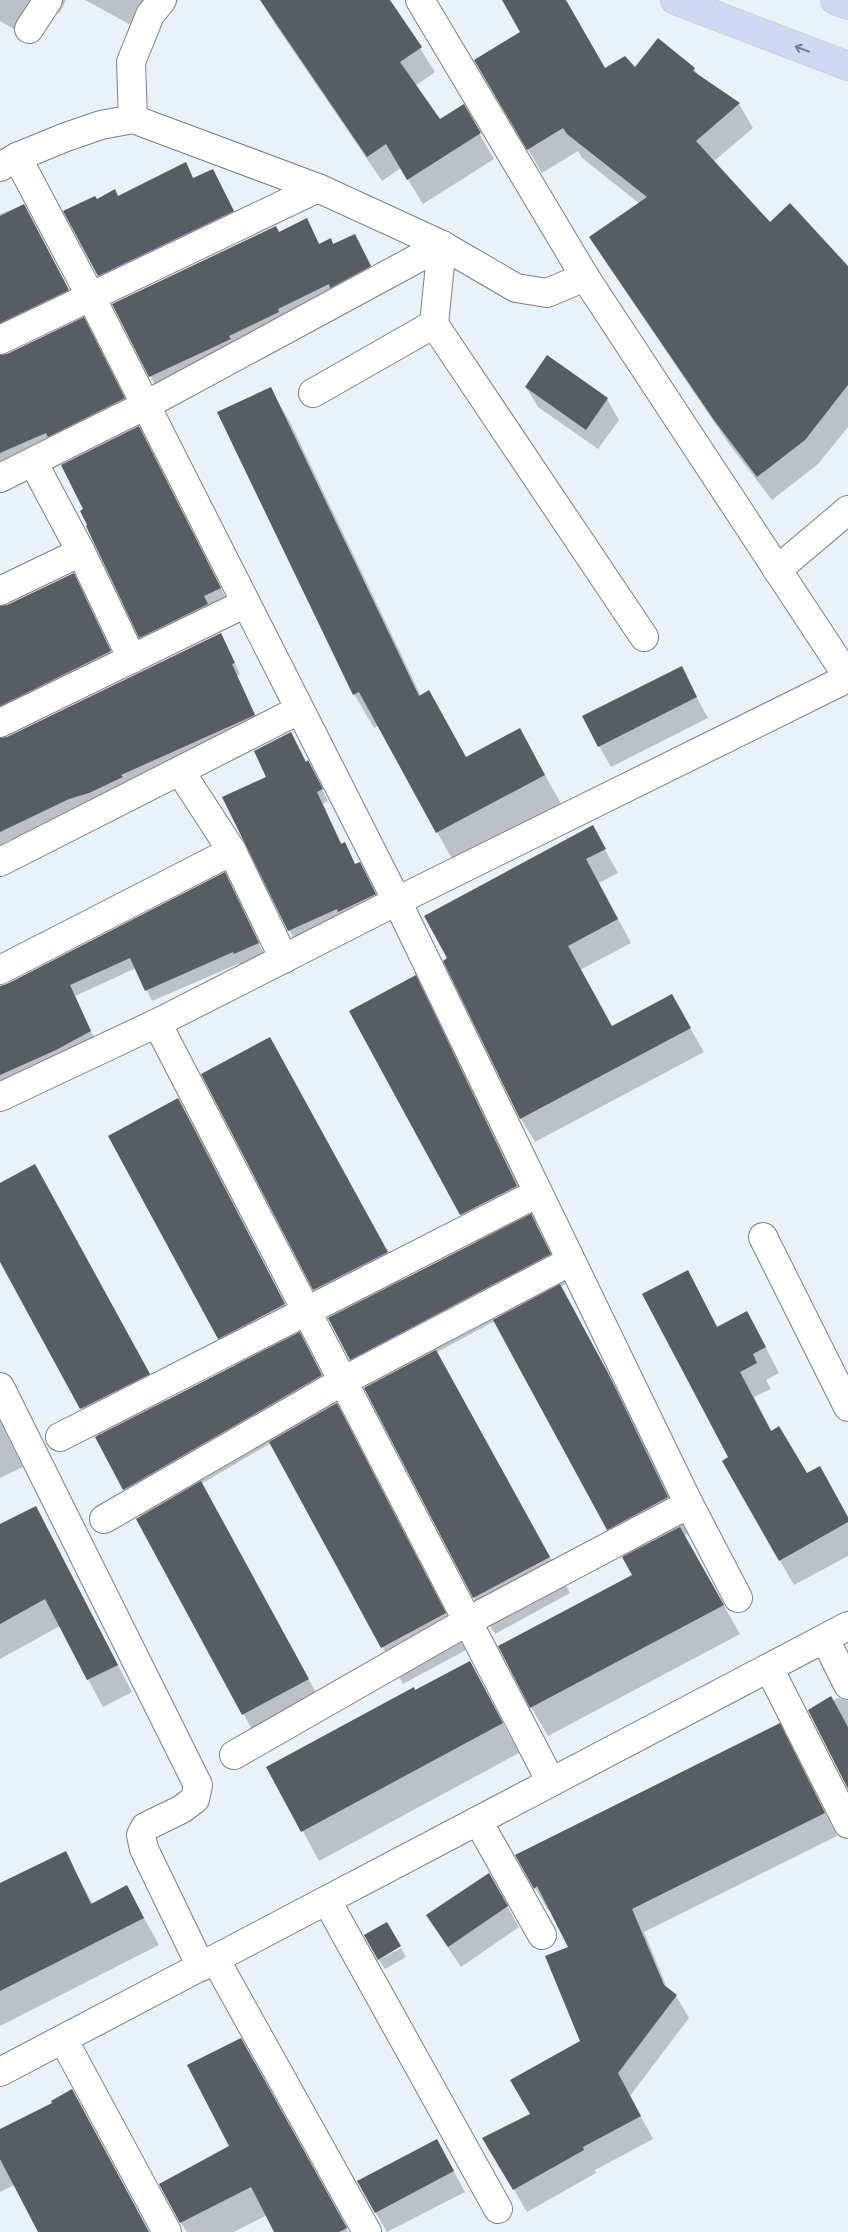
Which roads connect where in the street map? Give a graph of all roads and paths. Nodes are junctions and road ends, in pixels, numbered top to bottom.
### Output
1 (48, 0) edge
2 (162, 0) edge
3 (420, 0) edge
4 (675, 0) edge
5 (835, 0) edge
6 (848, 5) edge
7 (29, 29) dead end
8 (848, 66) edge
9 (133, 119) junction
10 (9, 162) edge
11 (318, 188) junction
12 (442, 245) junction
13 (585, 277) junction
14 (92, 296) junction
15 (434, 324) junction
16 (0, 340) edge
17 (314, 393) dead end
18 (146, 405) junction
19 (33, 462) junction
20 (0, 478) edge
21 (848, 510) edge
22 (81, 552) junction
23 (777, 570) junction
24 (0, 591) edge
25 (246, 603) junction
26 (644, 637) dead end
27 (132, 659) junction
28 (848, 678) edge
29 (299, 710) junction
30 (0, 722) edge
31 (180, 771) junction
32 (232, 852) junction
33 (0, 862) edge
34 (397, 901) junction
35 (284, 959) junction
36 (0, 970) edge
37 (157, 1023) junction
38 (0, 1097) edge
39 (538, 1193) junction
40 (763, 1237) dead end
41 (571, 1260) junction
42 (307, 1311) junction
43 (343, 1381) junction
44 (0, 1387) edge
45 (848, 1407) edge
46 (60, 1437) dead end
47 (689, 1504) junction
48 (104, 1519) dead end
49 (738, 1598) dead end
50 (468, 1621) junction
51 (836, 1633) edge
52 (769, 1668) junction
53 (848, 1685) edge
54 (234, 1755) dead end
55 (551, 1782) junction
56 (478, 1821) junction
57 (848, 1824) edge
58 (327, 1901) junction
59 (542, 1935) dead end
60 (208, 1963) junction
61 (63, 2039) junction
62 (0, 2072) edge
63 (498, 2209) dead end
64 (167, 2232) edge
65 (367, 2232) edge

1 - 7 street
2 - 9 street
3 - 13 street
8 -> 4 main road
5 - 6 main road
9 - 10 street
9 - 11 street
10 - 14 street
11 - 12 street
11 - 14 street
12 - 13 street
12 - 15 street
12 - 18 street
13 - 23 street
14 - 16 street
14 - 18 street
15 - 17 street
15 - 26 street
18 - 19 street
18 - 25 street
19 - 20 street
19 - 22 street
21 - 23 street
22 - 24 street
22 - 27 street
23 - 28 street
25 - 27 street
25 - 29 street
27 - 30 street
28 - 34 street
29 - 31 street
29 - 34 street
31 - 32 street
31 - 33 street
32 - 35 street
32 - 36 street
34 - 35 street
34 - 39 street
35 - 37 street
37 - 38 street
37 - 42 street
39 - 41 street
39 - 42 street
40 - 45 street
41 - 43 street
41 - 47 street
42 - 43 street
42 - 46 street
43 - 48 street
43 - 50 street
44 - 60 street
47 - 49 street
47 - 50 street
50 - 54 street
50 - 55 street
51 - 52 street
51 - 53 street
52 - 55 street
52 - 57 street
55 - 56 street
56 - 58 street
56 - 59 street
58 - 60 street
58 - 63 street
60 - 61 street
60 - 65 street
61 - 62 street
61 - 64 street

